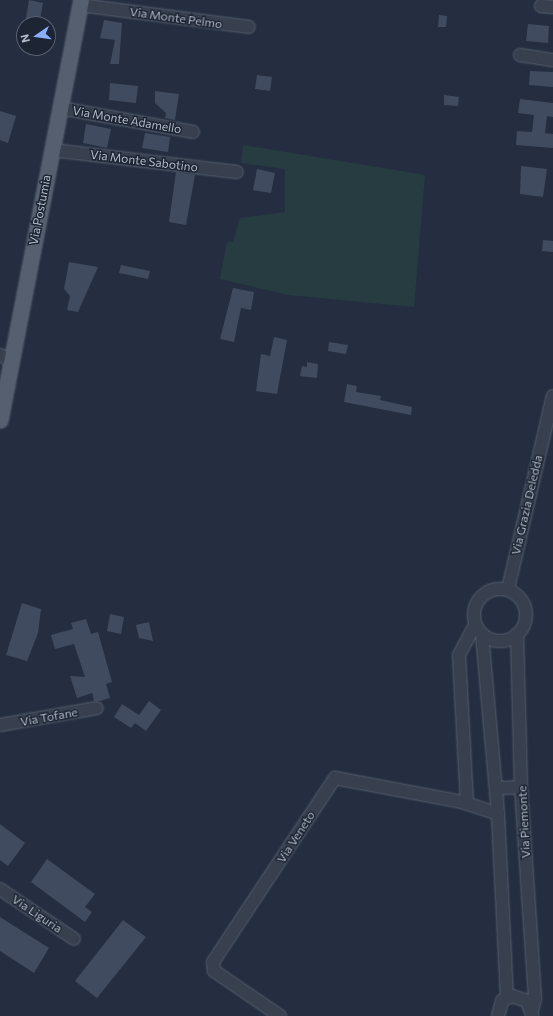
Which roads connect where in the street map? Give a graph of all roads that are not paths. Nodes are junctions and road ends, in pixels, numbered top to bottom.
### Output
1 (81, 2) edge
2 (248, 27) dead end
3 (520, 55) dead end
4 (553, 60) edge
5 (60, 108) junction
6 (193, 132) dead end
7 (52, 150) junction
8 (237, 172) dead end
9 (6, 358) edge
10 (553, 396) edge
11 (0, 418) edge
12 (508, 589) junction
13 (479, 630) junction
14 (517, 634) junction
15 (97, 708) dead end
16 (0, 725) edge
17 (521, 787) junction
18 (496, 788) junction
19 (467, 803) junction
20 (498, 814) junction
21 (0, 889) edge
22 (74, 940) dead end
23 (507, 998) junction
24 (532, 1013) edge
25 (280, 1016) edge
26 (498, 1016) edge

1 - 2 street, Via Monte Pelmo
1 - 5 main road, Via Postumia
3 - 4 street
5 - 6 street, Via Monte Adamello
5 - 7 main road, Via Postumia
7 - 8 street, Via Monte Sabotino
7 - 9 main road, Via Postumia
9 - 11 main road, Via Postumia
10 - 12 street, Via Grazia Deledda
12 - 13 street, Via Piemonte
12 - 14 street, Via Piemonte
13 - 14 street
13 - 18 street, Via Piemonte
13 - 19 street
14 - 17 street, Via Piemonte
15 - 16 street, Via Tofane
17 - 18 street
17 - 24 street, Via Piemonte
18 - 20 street, Via Piemonte
19 - 20 street, Via Veneto
19 - 25 street, Via Veneto
20 - 23 street, Via Piemonte
21 - 22 street, Via Liguria
23 - 24 street, Via Piemonte
23 - 26 street

